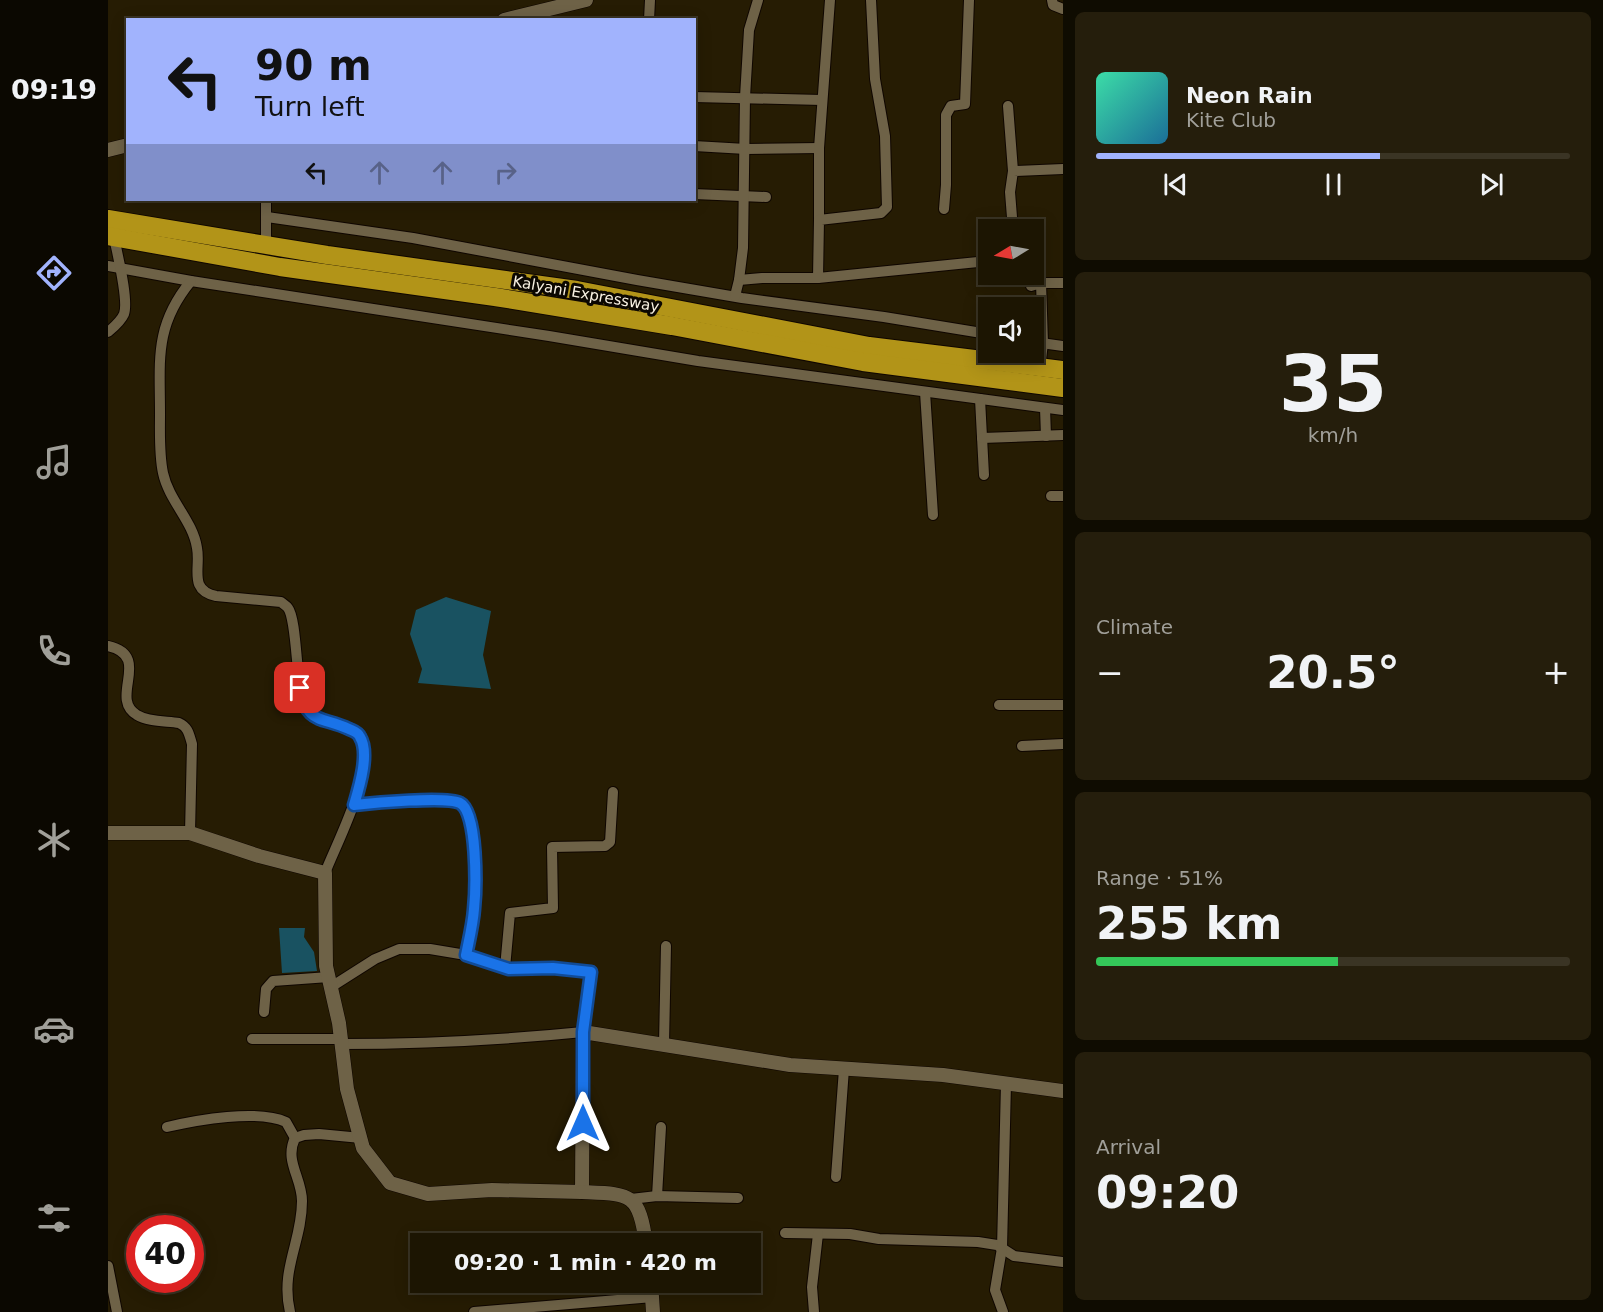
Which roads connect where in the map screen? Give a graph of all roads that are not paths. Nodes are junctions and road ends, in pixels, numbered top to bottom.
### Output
1 (586, 0) edge
2 (650, 0) edge
3 (758, 0) edge
4 (830, 0) edge
5 (871, 0) edge
6 (969, 0) edge
7 (1052, 0) edge
8 (1063, 9) edge
9 (512, 18) edge
10 (649, 18) edge
11 (696, 97) edge
12 (745, 97) junction
13 (822, 100) junction
14 (1008, 106) dead end
15 (126, 146) edge
16 (696, 146) edge
17 (819, 148) junction
18 (746, 149) junction
19 (108, 150) edge
20 (1063, 169) edge
21 (1013, 171) junction
22 (696, 194) edge
23 (766, 197) dead end
24 (744, 198) junction
25 (266, 201) edge
26 (944, 209) dead end
27 (267, 217) junction
28 (108, 219) edge
29 (1012, 219) edge
30 (819, 220) junction
31 (111, 237) edge
32 (266, 245) junction
33 (978, 262) edge
34 (108, 266) edge
35 (120, 267) junction
36 (818, 278) junction
37 (740, 280) junction
38 (191, 281) junction
39 (1044, 283) edge
40 (1063, 283) edge
41 (735, 296) junction
42 (108, 332) edge
43 (978, 332) edge
44 (1044, 344) edge
45 (1063, 346) edge
46 (1040, 363) edge
47 (1040, 368) junction
48 (1063, 370) edge
49 (1063, 388) edge
50 (925, 392) junction
51 (980, 399) junction
52 (1046, 408) junction
53 (1063, 410) edge
54 (1063, 435) edge
55 (1046, 436) junction
56 (982, 438) junction
57 (984, 475) dead end
58 (1051, 496) dead end
59 (1063, 496) edge
60 (933, 515) dead end
61 (108, 646) edge
62 (999, 705) dead end
63 (1063, 705) edge
64 (1063, 744) edge
65 (1022, 746) dead end
66 (613, 792) dead end
67 (354, 805) junction
68 (108, 833) edge
69 (190, 833) junction
70 (325, 873) junction
71 (666, 946) dead end
72 (466, 955) junction
73 (505, 968) junction
74 (330, 982) junction
75 (264, 1012) dead end
76 (583, 1032) junction
77 (252, 1039) dead end
78 (341, 1044) junction
79 (664, 1044) junction
80 (844, 1068) junction
81 (1006, 1084) junction
82 (1063, 1091) edge
83 (167, 1127) dead end
84 (661, 1127) dead end
85 (295, 1138) junction
86 (361, 1138) junction
87 (836, 1177) dead end
88 (582, 1192) junction
89 (657, 1196) junction
90 (738, 1198) dead end
91 (631, 1199) junction
92 (645, 1233) edge
93 (785, 1233) dead end
94 (818, 1234) junction
95 (1002, 1248) junction
96 (1063, 1262) edge
97 (108, 1266) edge
98 (652, 1293) edge
99 (653, 1297) junction
100 (117, 1312) edge
101 (291, 1312) edge
102 (474, 1312) edge
103 (653, 1312) edge
104 (814, 1312) edge
105 (1003, 1312) edge

1 - 9 street
2 - 10 street
3 - 12 street
4 - 13 street
5 - 30 street
6 - 26 street
7 - 8 street
11 - 12 street
12 - 13 street
12 - 18 street
13 - 17 street
14 - 21 street
15 - 19 street
16 - 18 street
17 - 18 street
17 - 30 street
18 - 24 street
20 - 21 street
21 - 29 street
22 - 24 street
23 - 24 street
24 - 37 street
25 - 27 street
27 - 32 street
27 - 41 street
28 - 32 highway, Kalyani Expressway
30 - 36 street
31 - 35 street
31 - 49 highway, Kalyani Expressway
32 - 47 highway, Kalyani Expressway
33 - 36 street
34 - 35 street
35 - 38 street
35 - 42 street
36 - 37 street
37 - 41 street
38 - 50 street
38 - 67 street
39 - 40 street
41 - 43 street
44 - 45 street
46 - 47 street
47 - 48 highway, Kalyani Expressway
50 - 51 street
50 - 60 street
51 - 52 street
51 - 56 street
52 - 53 street
52 - 55 street
54 - 55 street
55 - 56 street
56 - 57 street
58 - 59 street
61 - 69 street
62 - 63 street
64 - 65 street
66 - 73 street
67 - 70 street
67 - 72 street
68 - 69 street
69 - 70 street
70 - 74 street
71 - 79 street
72 - 73 street
72 - 74 street
73 - 76 street
74 - 75 street
74 - 78 street
76 - 78 street
76 - 79 street
76 - 88 street
77 - 78 street
78 - 86 street
79 - 80 street
80 - 81 street
80 - 87 street
81 - 82 street
81 - 95 street
83 - 85 street
84 - 89 street
85 - 86 street
85 - 101 street
86 - 88 street
88 - 91 street
89 - 90 street
89 - 91 street
91 - 92 street
93 - 94 street
94 - 95 street
94 - 104 street
95 - 96 street
95 - 105 street
97 - 100 street
98 - 99 street
99 - 102 street
99 - 103 street

